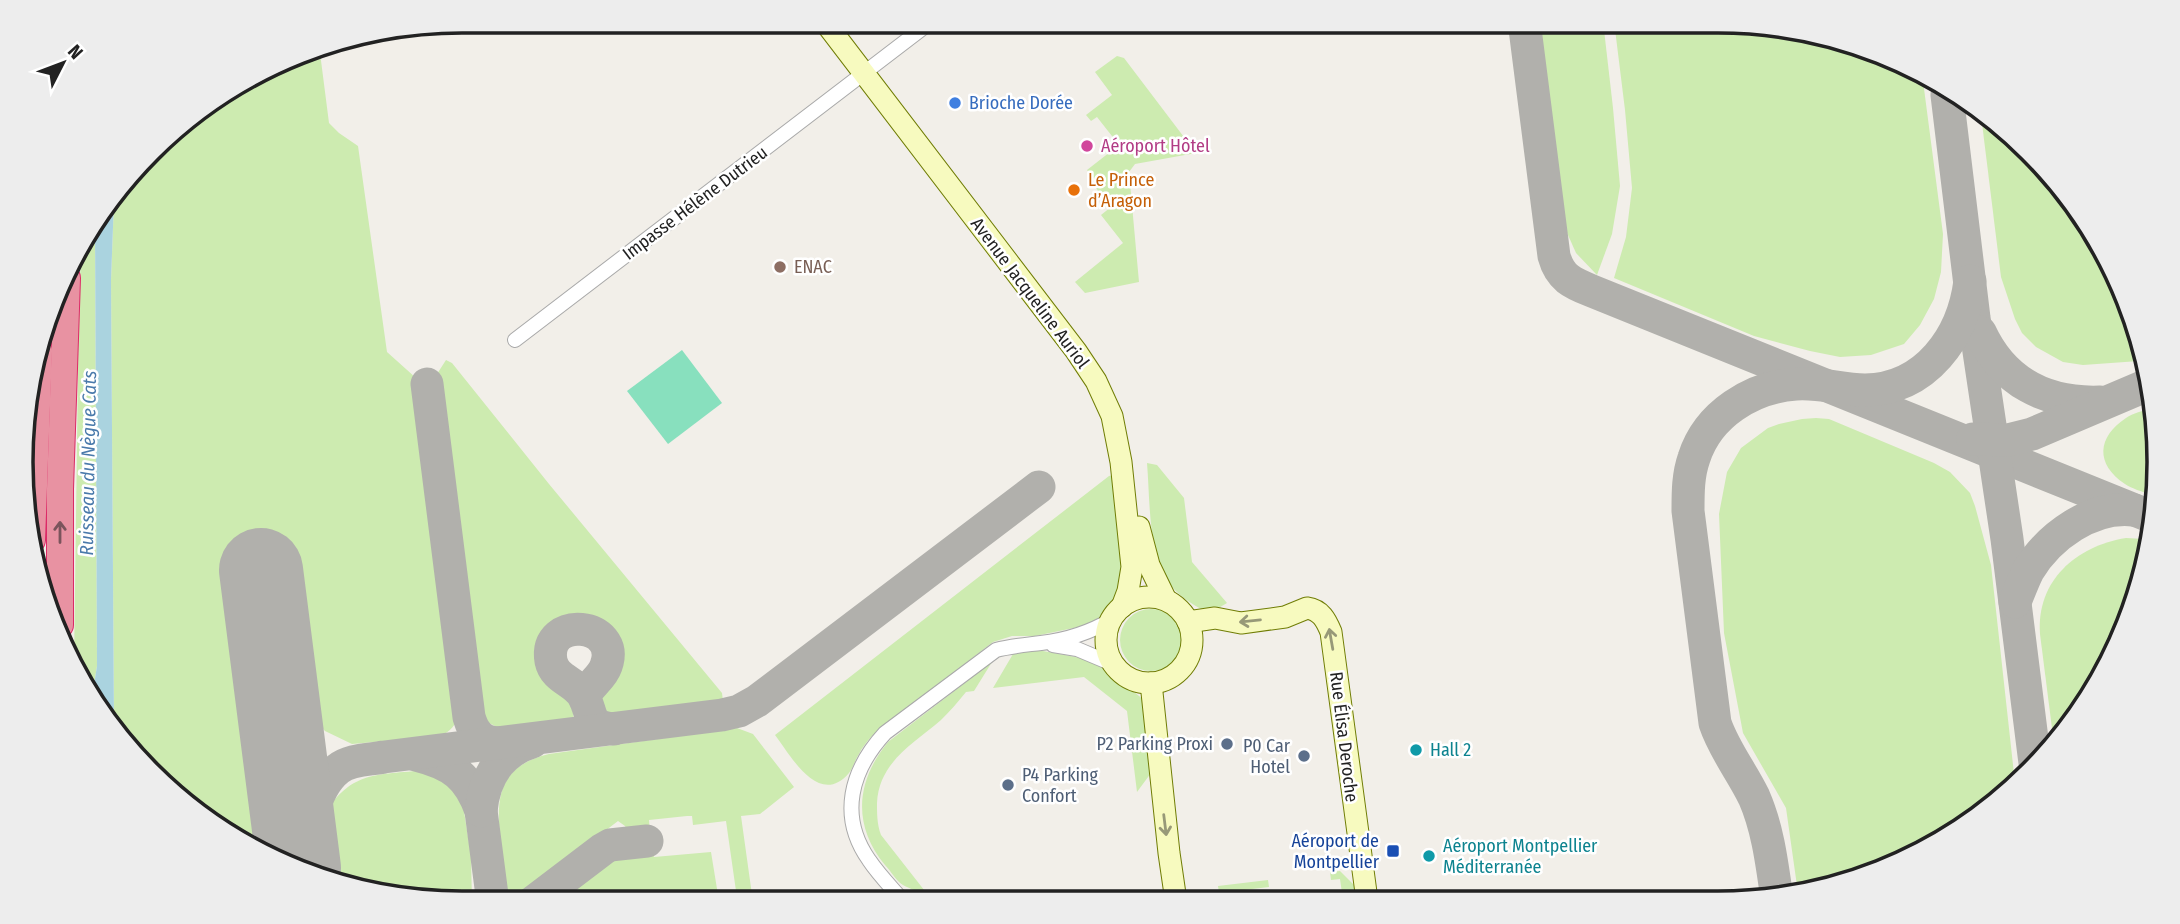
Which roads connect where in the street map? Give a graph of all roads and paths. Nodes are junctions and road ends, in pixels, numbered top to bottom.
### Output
1 (835, 33) edge
2 (847, 33) edge
3 (916, 33) edge
4 (869, 69) junction
5 (65, 300) edge
6 (515, 340) dead end
7 (37, 407) edge
8 (34, 488) edge
9 (1166, 600) junction
10 (60, 610) edge
11 (1117, 613) junction
12 (1188, 622) junction
13 (1041, 643) junction
14 (1115, 665) junction
15 (1151, 683) junction
16 (895, 891) edge
17 (1175, 891) edge
18 (1366, 891) edge

1 - 4 main road, Avenue Jacqueline Auriol
2 - 4 main road, Avenue Jacqueline Auriol
3 - 4 street, Impasse Hélène Dutrieu
4 - 6 street, Impasse Hélène Dutrieu
4 - 9 main road, Avenue Jacqueline Auriol
4 - 11 main road, Avenue Jacqueline Auriol
10 -> 5 highway
7 - 8 highway
9 - 11 main road
9 - 12 main road
11 - 13 street
11 - 14 main road
12 - 15 main road
18 -> 12 main road, Rue Élisa Deroche
13 - 14 street
13 - 16 street
14 - 15 main road
15 -> 17 main road

